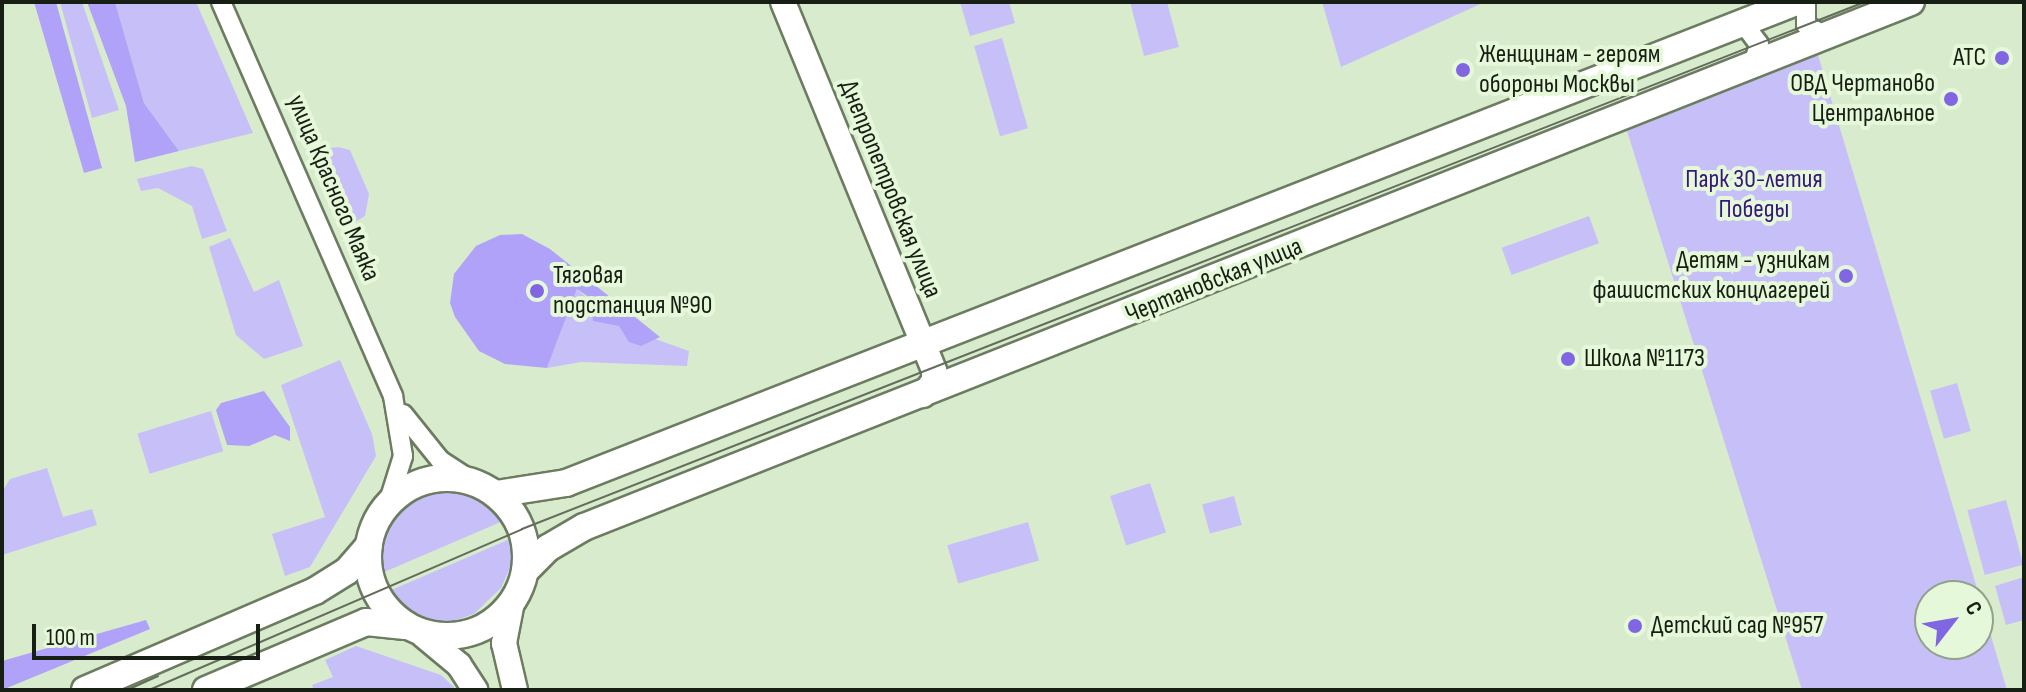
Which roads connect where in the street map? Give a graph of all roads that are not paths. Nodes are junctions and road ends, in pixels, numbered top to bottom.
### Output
1 (221, 2) edge
2 (783, 2) edge
3 (1796, 2) edge
4 (1806, 2) edge
5 (1911, 2) edge
6 (1743, 23) junction
7 (1825, 36) junction
8 (1753, 65) junction
9 (983, 321) junction
10 (924, 344) junction
11 (998, 365) junction
12 (923, 395) junction
13 (393, 396) junction
14 (472, 481) junction
15 (496, 494) junction
16 (388, 504) junction
17 (369, 546) junction
18 (525, 571) junction
19 (512, 602) junction
20 (414, 630) junction
21 (85, 690) edge
22 (206, 690) edge
23 (475, 690) edge
24 (515, 690) edge

1 - 13 street, улица Красного Маяка
2 - 10 street, Днепропетровская улица
3 - 6 main road, Чертановская улица
4 - 7 street
5 - 7 main road, Чертановская улица
6 - 8 street
6 - 9 main road, Чертановская улица
7 - 8 main road, Чертановская улица
8 - 11 main road, Чертановская улица
9 - 10 main road, Чертановская улица
9 - 11 main road
10 - 12 street, Днепропетровская улица
10 - 15 main road, Чертановская улица
11 - 12 main road, Чертановская улица
12 - 18 main road, Чертановская улица
13 - 14 street, улица Красного Маяка
13 - 16 street, улица Красного Маяка
14 - 15 main road, Чертановская улица
14 - 16 main road, Чертановская улица
15 - 18 main road, Чертановская улица
16 - 17 main road
17 - 20 main road
17 - 21 main road
18 - 19 main road, Чертановская улица
19 - 20 main road
19 - 24 street
20 - 22 main road
20 - 23 street

